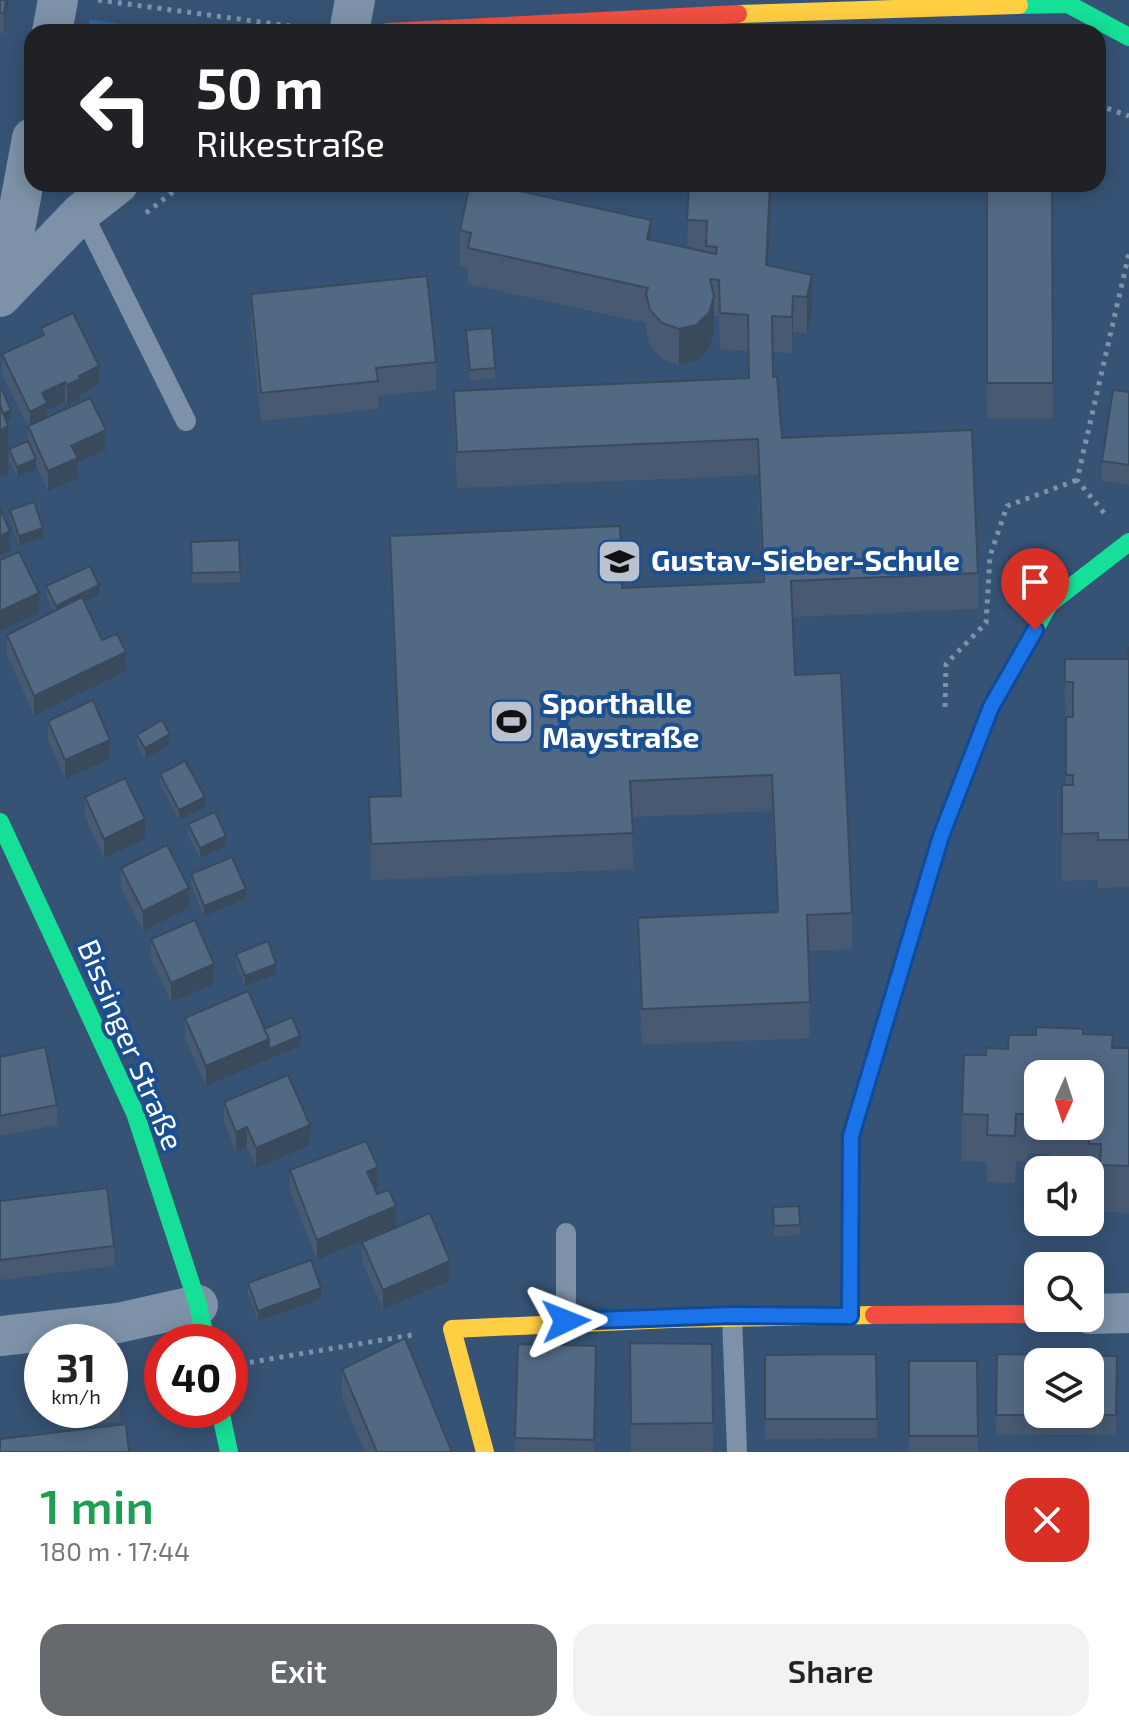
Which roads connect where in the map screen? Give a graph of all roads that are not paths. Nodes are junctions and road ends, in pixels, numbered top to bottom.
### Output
1 (58, 0) edge
2 (355, 0) edge
3 (706, 7) edge
4 (54, 24) edge
5 (338, 24) edge
6 (490, 24) edge
7 (1105, 24) edge
8 (1106, 25) edge
9 (1129, 37) edge
10 (24, 180) edge
11 (108, 192) edge
12 (82, 212) junction
13 (2, 296) edge
14 (186, 421) dead end
15 (1128, 542) edge
16 (0, 822) edge
17 (566, 1233) dead end
18 (1129, 1313) edge
19 (1024, 1314) edge
20 (1104, 1314) edge
21 (732, 1315) junction
22 (850, 1316) junction
23 (566, 1321) junction
24 (202, 1324) edge
25 (0, 1336) edge
26 (224, 1428) edge
27 (229, 1452) edge
28 (485, 1452) edge
29 (737, 1452) edge

1 - 4 street
2 - 5 street
3 - 6 street
3 - 7 street
8 - 9 street
10 - 13 street
11 - 12 street
12 - 13 street
12 - 14 lane
15 - 22 street
16 - 24 street, Bissinger Straße
17 - 23 lane
18 - 20 street
19 - 22 street
21 - 22 street
21 - 23 street
21 - 29 lane
23 - 28 street
24 - 25 street
26 - 27 street

